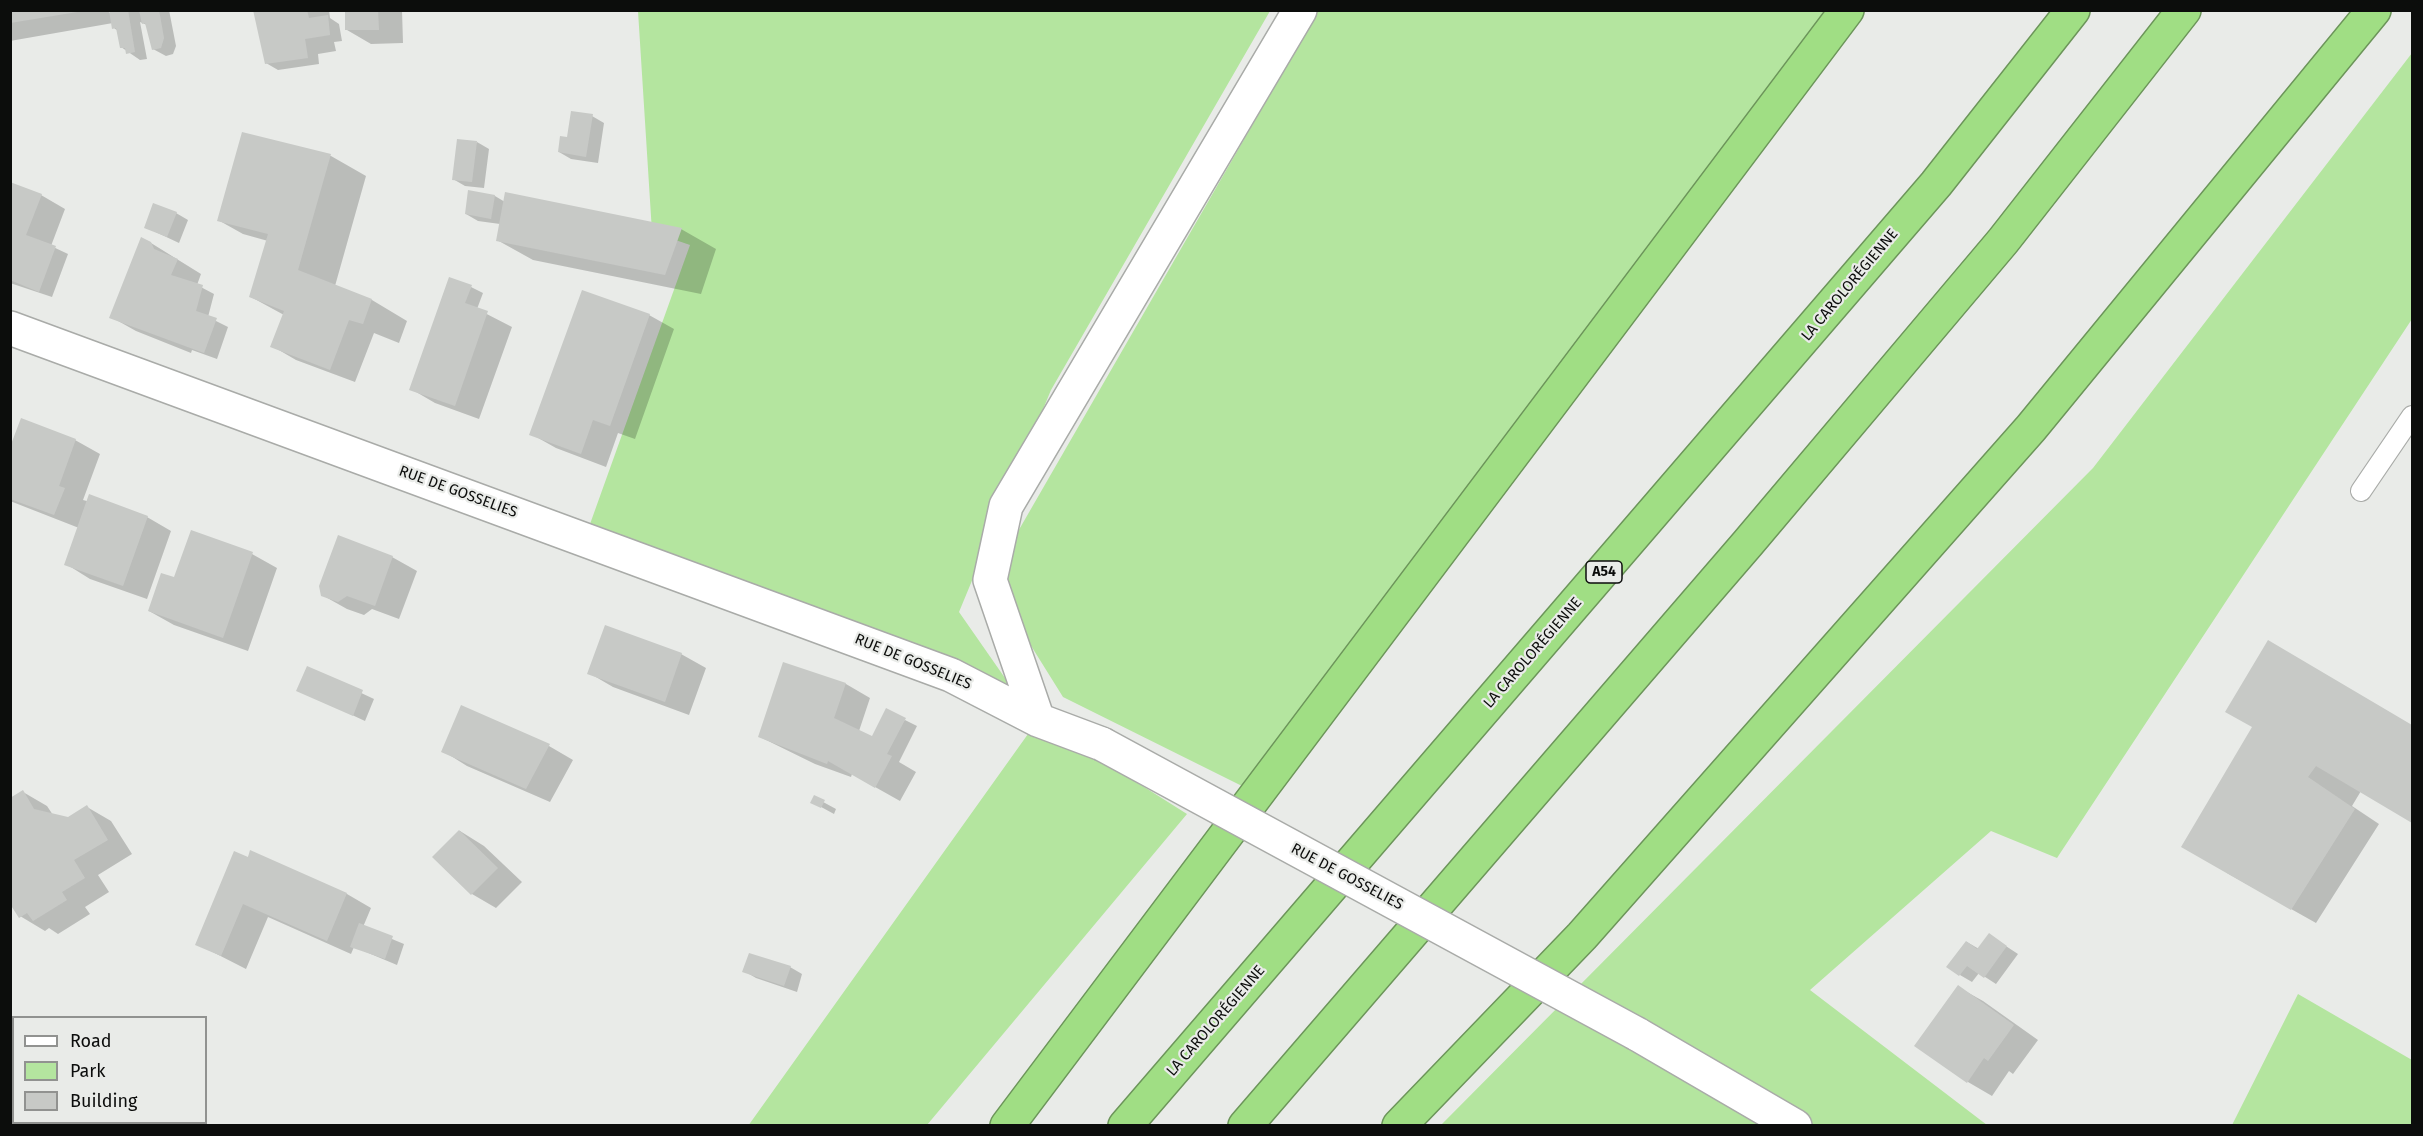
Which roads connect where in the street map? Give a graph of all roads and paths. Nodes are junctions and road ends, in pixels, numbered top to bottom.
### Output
1 (1300, 10) edge
2 (1846, 10) edge
3 (2073, 10) edge
4 (2184, 10) edge
5 (2374, 10) edge
6 (10, 328) edge
7 (2412, 416) edge
8 (2361, 491) dead end
9 (1038, 720) junction
10 (1007, 1125) edge
11 (1125, 1125) edge
12 (1245, 1125) edge
13 (1399, 1125) edge
14 (1795, 1125) edge

1 - 9 street
2 - 10 highway
3 - 11 highway, LA CAROLORÉGIENNE / A54
4 - 12 highway
5 - 13 highway
6 - 9 street, RUE DE GOSSELIES
7 - 8 lane
9 - 14 street, RUE DE GOSSELIES, bridge

